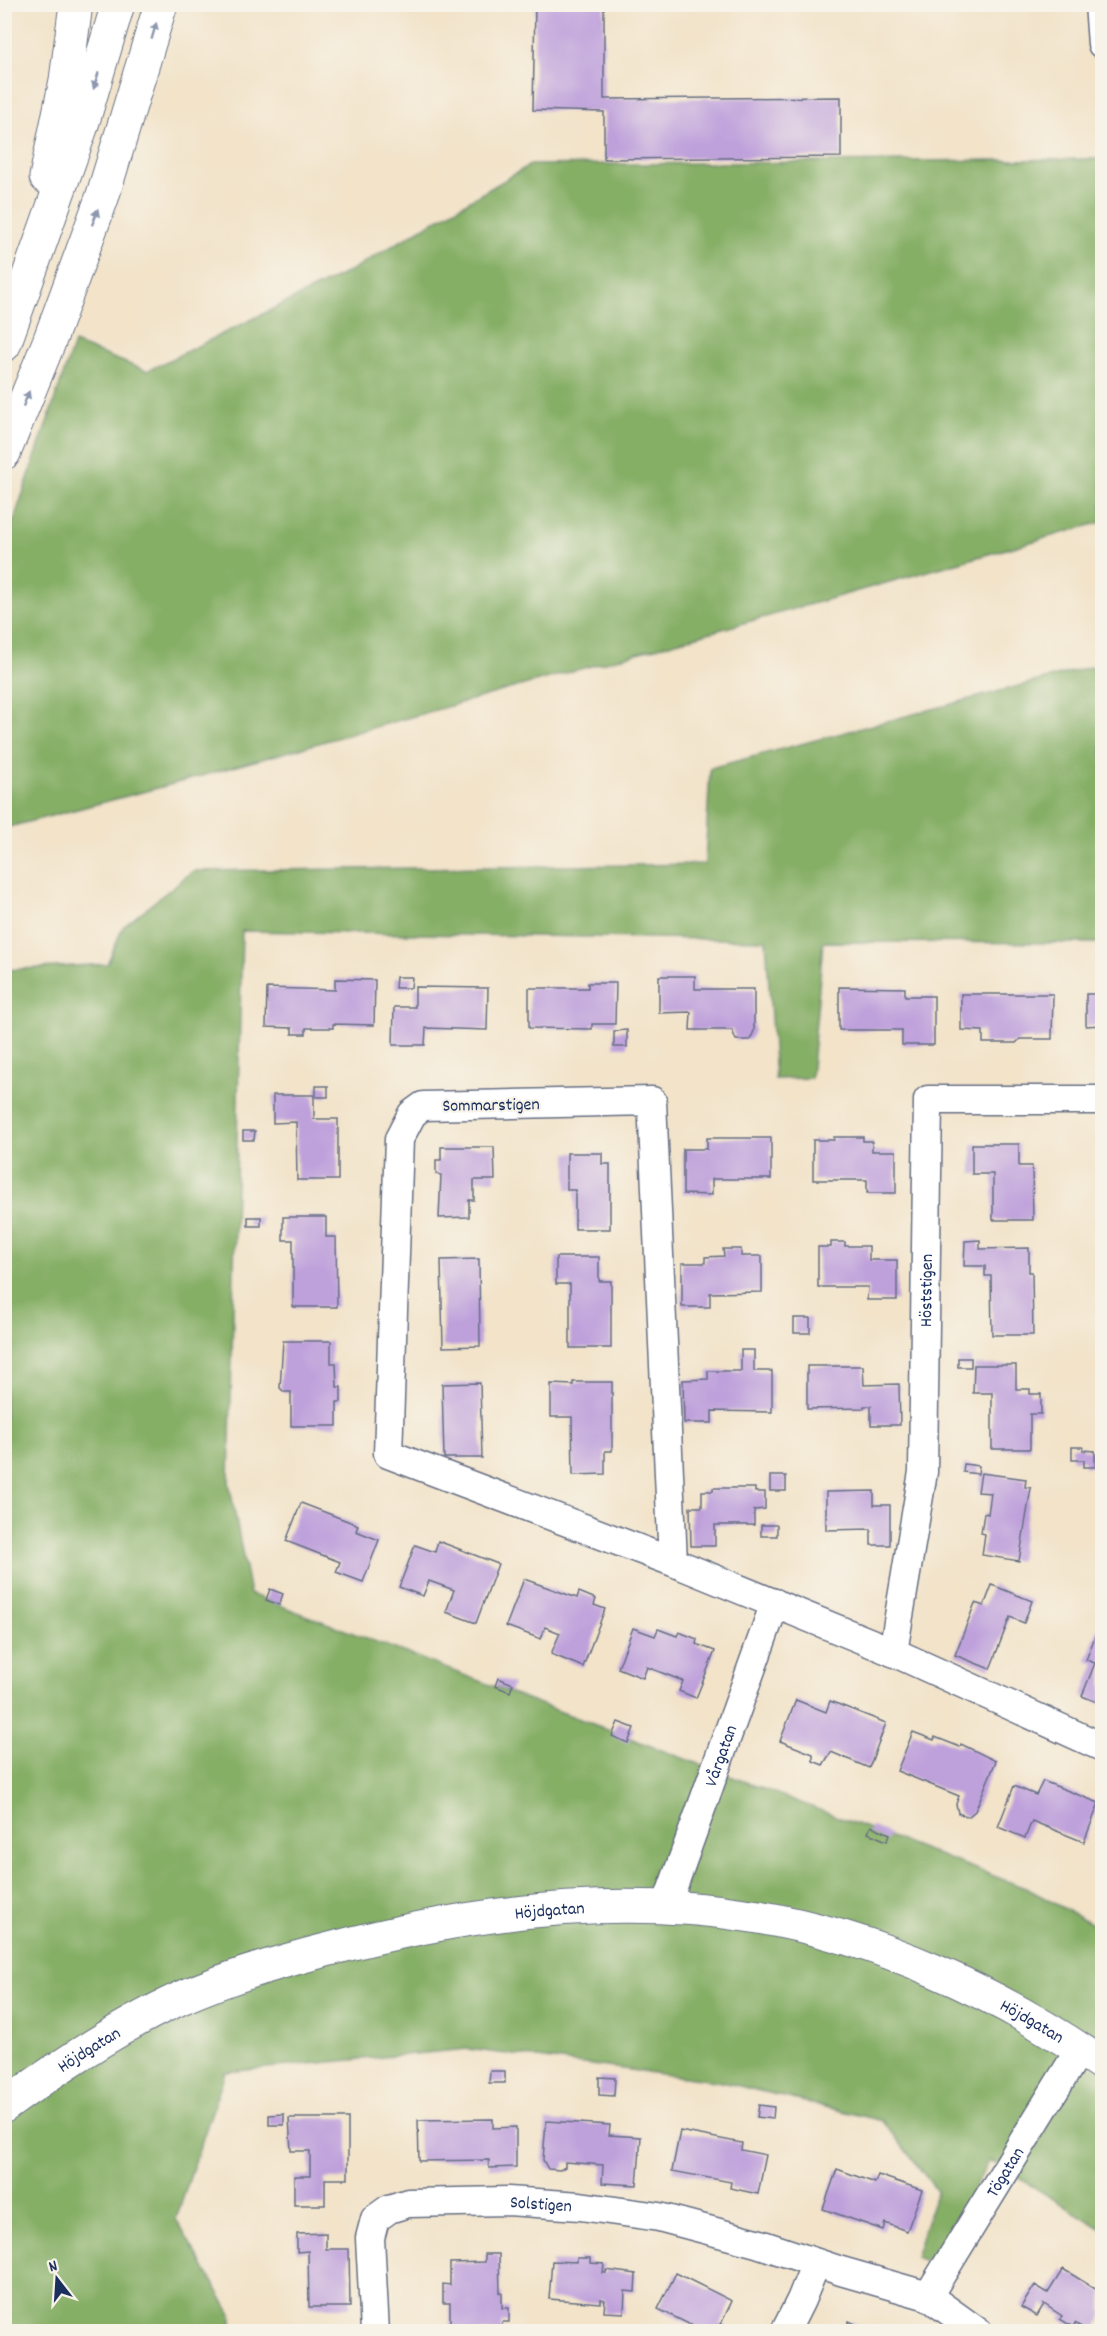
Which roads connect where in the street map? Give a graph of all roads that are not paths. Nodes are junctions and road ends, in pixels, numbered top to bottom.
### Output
1 (76, 4) edge
2 (118, 4) edge
3 (161, 4) edge
4 (1099, 4) edge
5 (1102, 44) edge
6 (9, 335) edge
7 (4, 453) edge
8 (1102, 1100) edge
9 (674, 1562) junction
10 (775, 1603) junction
11 (893, 1652) junction
12 (1102, 1747) edge
13 (666, 1906) junction
14 (1091, 2056) edge
15 (4, 2106) edge
16 (816, 2263) junction
17 (928, 2296) junction
18 (375, 2331) edge
19 (785, 2331) edge
20 (978, 2331) edge

1 - 6 main road
2 -> 6 main road
7 -> 3 main road
4 - 5 street
8 - 11 street, Höststigen
9 - 9 street, Sommarstigen
9 - 10 street, Sommarstigen
10 - 11 street
10 - 13 street, Vårgatan
11 - 12 street
13 - 14 main road, Höjdgatan
13 - 15 main road, Höjdgatan
14 - 17 street, Tögatan
16 - 17 street, Solstigen
16 - 18 street, Solstigen
16 - 19 street
17 - 20 street, Solstigen

